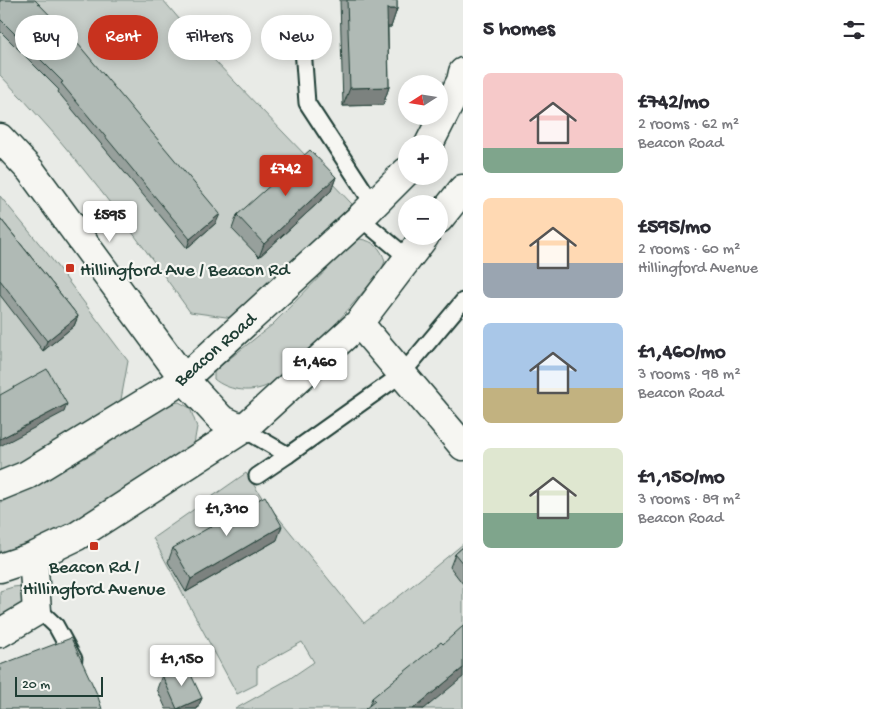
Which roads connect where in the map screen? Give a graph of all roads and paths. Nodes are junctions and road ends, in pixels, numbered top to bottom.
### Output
1 (304, 60) edge
2 (463, 72) edge
3 (433, 135) edge
4 (0, 138) edge
5 (398, 180) edge
6 (463, 189) edge
7 (448, 208) edge
8 (366, 211) junction
9 (418, 245) edge
10 (408, 258) junction
11 (463, 301) edge
12 (359, 323) junction
13 (402, 374) junction
14 (184, 379) junction
15 (243, 429) junction
16 (463, 446) edge
17 (288, 455) junction
18 (256, 476) dead end
19 (0, 486) edge
20 (33, 557) junction
21 (0, 568) edge
22 (37, 608) junction
23 (0, 633) edge
24 (81, 675) edge

1 - 8 lane
2 - 3 street
4 - 14 street
5 - 8 street, Beacon Road
6 - 7 street
8 - 10 lane
8 - 14 street, Beacon Road
9 - 10 street
10 - 12 street
11 - 13 lane
12 - 13 street
12 - 15 street
13 - 16 street
13 - 17 lane
14 - 15 street
14 - 19 street, Beacon Road
15 - 17 lane
15 - 20 street
17 - 18 lane
20 - 21 street
20 - 22 street
22 - 23 street
22 - 24 lane

